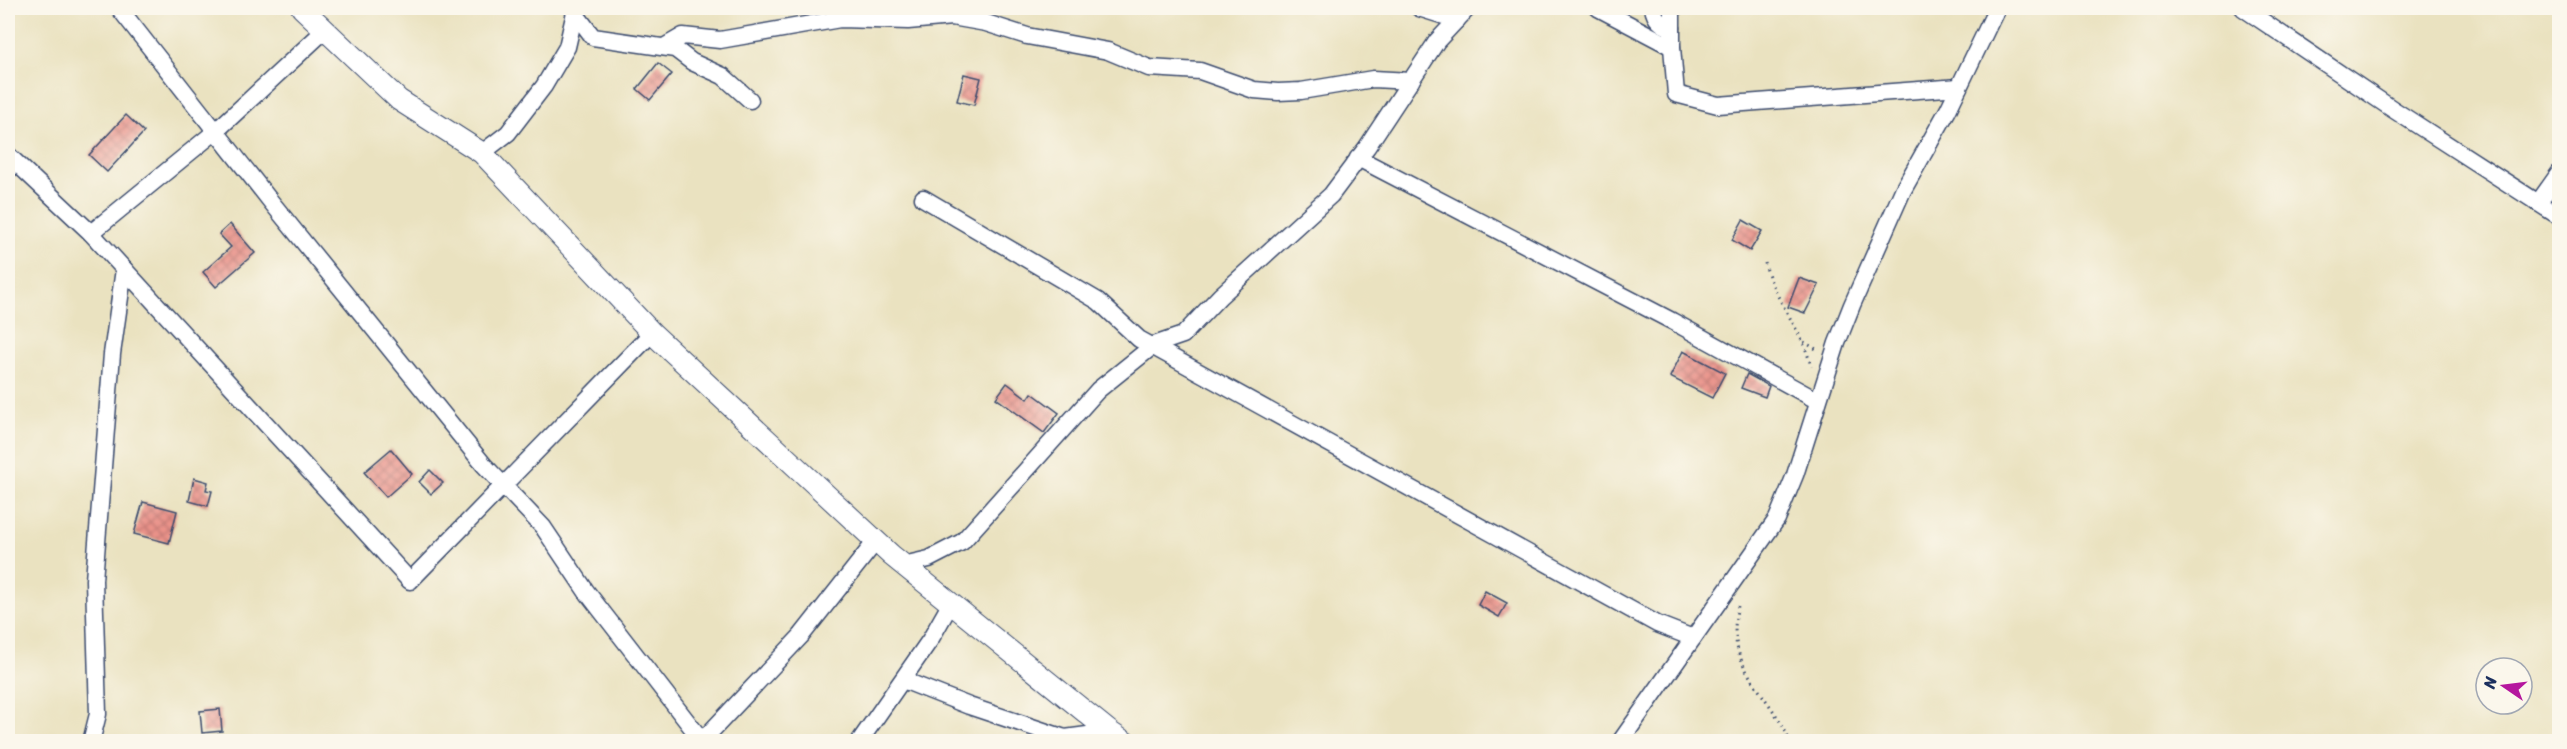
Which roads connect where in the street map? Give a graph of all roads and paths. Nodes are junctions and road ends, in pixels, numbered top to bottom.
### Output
1 (119, 8) edge
2 (302, 8) edge
3 (1419, 8) edge
4 (1598, 8) edge
5 (1653, 8) edge
6 (1672, 8) edge
7 (1997, 8) edge
8 (2243, 8) edge
9 (576, 10) edge
10 (1462, 14) edge
11 (1672, 28) junction
12 (325, 30) junction
13 (664, 47) junction
14 (1672, 47) junction
15 (1411, 81) junction
16 (1959, 87) junction
17 (750, 100) dead end
18 (216, 131) junction
19 (482, 153) junction
20 (8, 155) edge
21 (1358, 158) junction
22 (2559, 172) edge
23 (923, 198) dead end
24 (2538, 203) junction
25 (2559, 217) edge
26 (91, 233) junction
27 (1765, 263) dead end
28 (124, 269) junction
29 (652, 333) junction
30 (1154, 345) junction
31 (1815, 399) junction
32 (503, 485) junction
33 (876, 541) junction
34 (903, 565) junction
35 (1740, 597) dead end
36 (951, 603) junction
37 (1693, 638) junction
38 (903, 680) junction
39 (1121, 739) edge
40 (91, 741) edge
41 (702, 741) edge
42 (859, 741) edge
43 (1620, 741) edge
44 (1790, 741) edge

1 - 18 street
2 - 12 street
3 - 10 street
4 - 14 street
5 - 11 street
6 - 11 street
7 - 16 street
8 - 24 street
9 - 13 street
9 - 19 street
10 - 15 street
11 - 14 street
12 - 18 street
12 - 19 street
13 - 15 street
13 - 17 street
14 - 16 street
15 - 21 street
16 - 31 street
18 - 26 street
18 - 32 street
19 - 29 street
20 - 26 street
21 - 30 street
21 - 31 street
22 - 24 street
23 - 30 street
24 - 25 street
26 - 28 street
27 - 31 path
28 - 32 street
28 - 40 street
29 - 32 street
29 - 33 street
30 - 34 street
30 - 37 street
31 - 37 street
32 - 41 street
33 - 34 street
33 - 41 street
34 - 36 street
35 - 44 path
36 - 38 street
36 - 39 street
37 - 43 street
38 - 39 street
38 - 42 street

